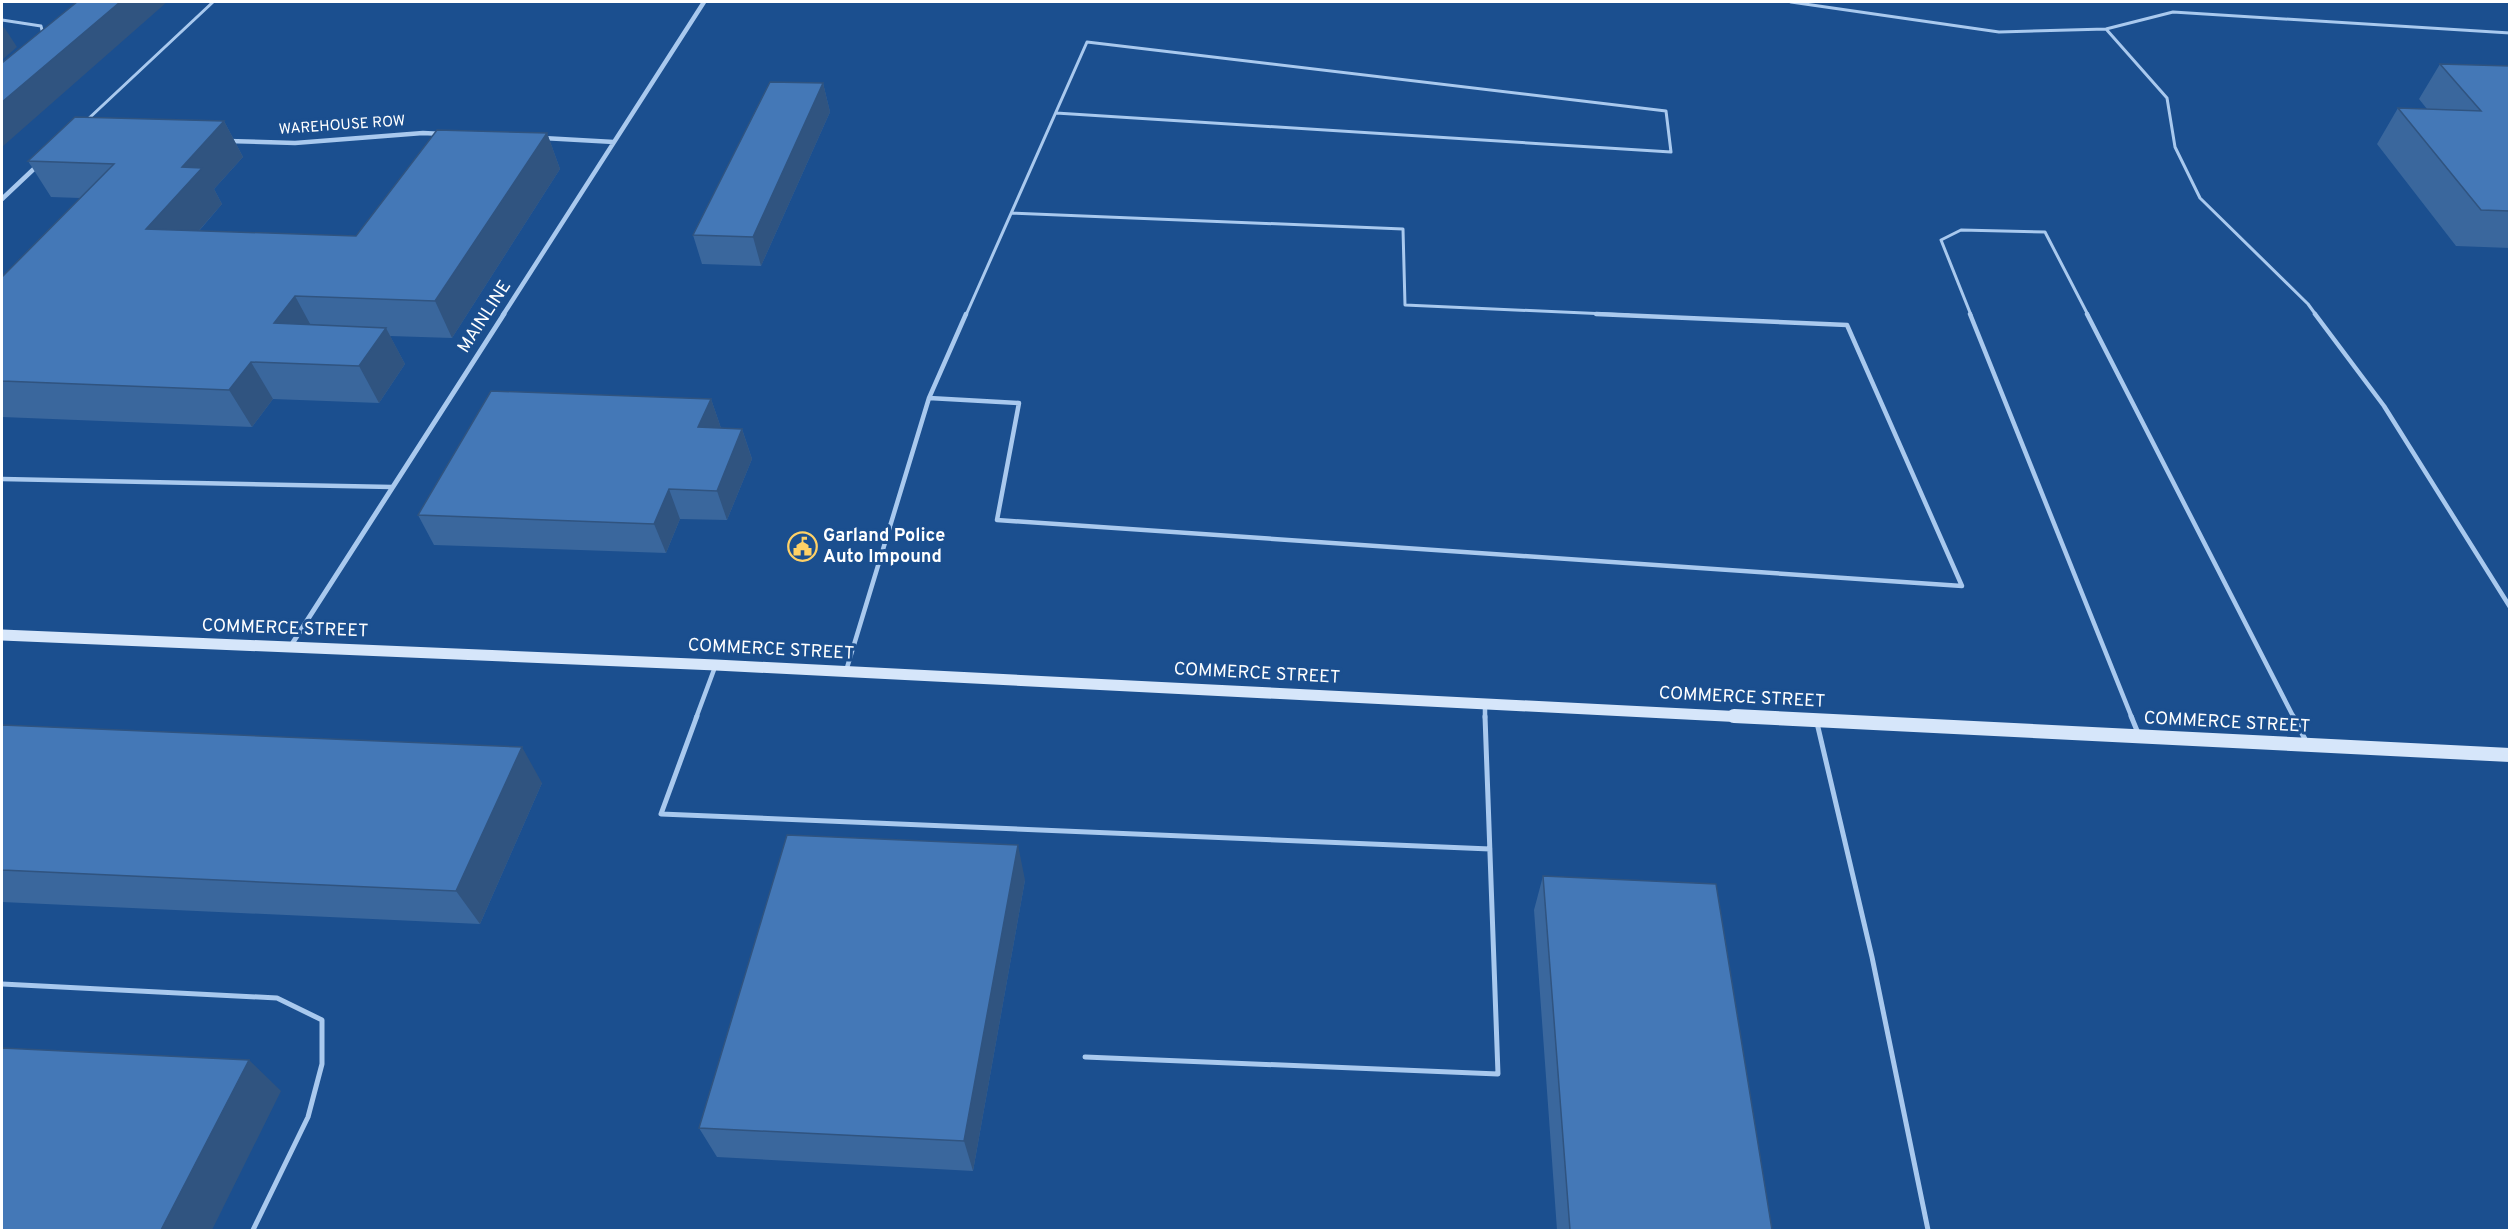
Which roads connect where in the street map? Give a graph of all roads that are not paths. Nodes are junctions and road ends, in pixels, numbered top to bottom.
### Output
1 (213, 2) edge
2 (704, 2) edge
3 (1791, 2) edge
4 (2, 21) edge
5 (2106, 29) junction
6 (2510, 33) edge
7 (45, 43) edge
8 (1056, 113) junction
9 (79, 127) edge
10 (447, 134) edge
11 (542, 138) edge
12 (224, 140) edge
13 (614, 142) junction
14 (45, 159) edge
15 (2, 199) edge
16 (1012, 213) junction
17 (929, 398) junction
18 (2, 479) edge
19 (392, 488) junction
20 (2510, 607) edge
21 (2, 635) edge
22 (289, 647) junction
23 (716, 665) junction
24 (846, 671) junction
25 (1485, 704) junction
26 (1816, 720) junction
27 (2139, 736) junction
28 (2308, 746) junction
29 (2510, 755) edge
30 (1490, 849) junction
31 (2, 984) edge
32 (1085, 1057) dead end
33 (254, 1230) edge
34 (1928, 1230) edge

1 - 9 lane
2 - 13 street, MAINLINE
3 - 5 lane
4 - 7 lane
5 - 6 lane
5 - 20 lane
8 - 8 lane
8 - 16 lane
10 - 12 street, WAREHOUSE ROW
11 - 13 street
13 - 19 street, MAINLINE
14 - 15 street
16 - 17 lane
16 - 17 lane
17 - 24 lane
18 - 19 lane
19 - 22 street, MAINLINE
21 - 22 street, COMMERCE STREET
22 - 23 street, COMMERCE STREET
23 - 24 street, COMMERCE STREET
23 - 30 lane
24 - 25 street, COMMERCE STREET
25 - 26 street, COMMERCE STREET
25 - 30 lane
26 - 27 street, COMMERCE STREET
26 - 34 lane
27 - 28 street, COMMERCE STREET
27 - 28 lane
28 - 29 street, COMMERCE STREET
30 - 32 lane
31 - 33 lane

